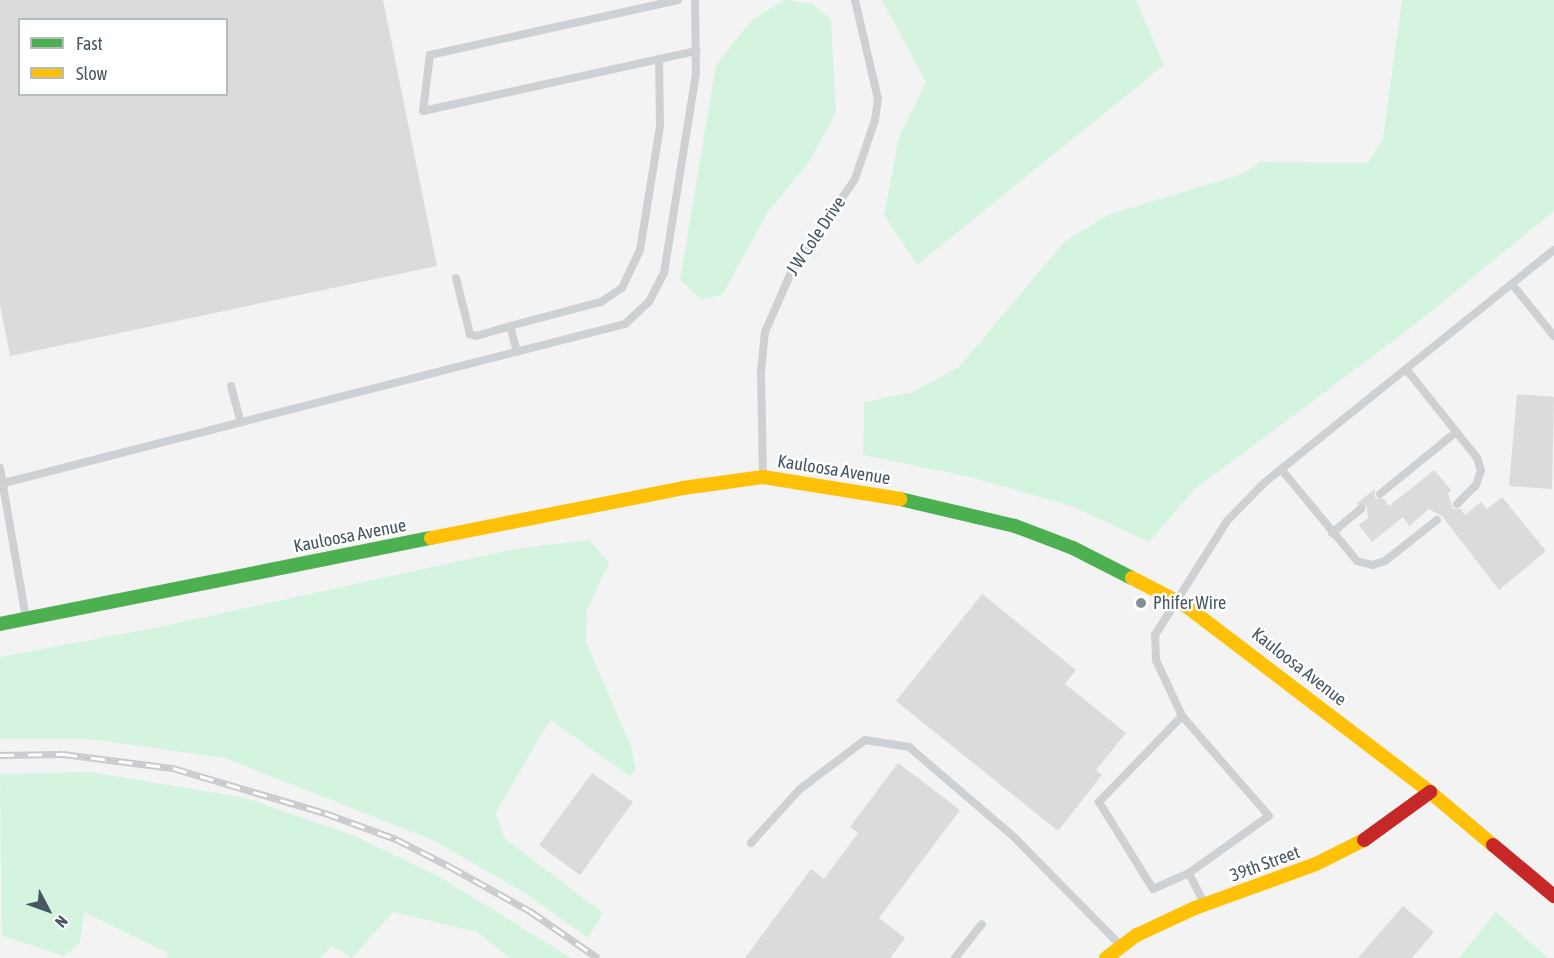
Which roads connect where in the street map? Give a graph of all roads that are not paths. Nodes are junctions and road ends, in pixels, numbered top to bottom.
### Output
1 (678, 0) edge
2 (695, 0) edge
3 (855, 0) edge
4 (696, 51) junction
5 (659, 59) junction
6 (1554, 250) edge
7 (456, 278) dead end
8 (1512, 284) junction
9 (510, 326) junction
10 (1554, 336) edge
11 (517, 352) junction
12 (1406, 369) junction
13 (231, 386) dead end
14 (241, 423) junction
15 (1456, 432) junction
16 (0, 468) edge
17 (1281, 469) junction
18 (763, 477) junction
19 (2, 484) edge
20 (1380, 494) dead end
21 (1457, 504) dead end
22 (1361, 509) dead end
23 (1437, 520) dead end
24 (1332, 533) junction
25 (1175, 600) junction
26 (26, 619) junction
27 (0, 624) edge
28 (1182, 716) junction
29 (1430, 792) junction
30 (751, 843) dead end
31 (1189, 873) junction
32 (1554, 896) edge
33 (1205, 904) junction
34 (982, 924) dead end
35 (1121, 947) junction
36 (955, 958) edge
37 (1106, 958) edge

1 - 5 lane
2 - 4 lane
3 - 18 lane, J W Cole Drive
4 - 5 lane
4 - 11 lane
5 - 9 lane
6 - 8 lane
7 - 9 lane
8 - 10 lane
8 - 12 lane
9 - 11 lane
11 - 14 lane
12 - 15 lane
12 - 17 lane
13 - 14 lane
14 - 19 lane
15 - 20 lane
15 - 21 lane
16 - 19 lane
17 - 24 lane
17 - 25 lane
18 - 25 street, Kauloosa Avenue
18 - 26 street, Kauloosa Avenue
19 - 26 lane
22 - 24 lane
23 - 24 lane
25 - 28 lane
25 - 29 street, Kauloosa Avenue
26 - 27 street, Kauloosa Avenue
28 - 31 lane
28 - 31 lane
29 - 32 street, Kauloosa Avenue
29 - 33 street, 39th Street
30 - 35 lane
31 - 33 lane
33 - 35 street, 39th Street
34 - 36 lane
35 - 37 street, 39th Street

